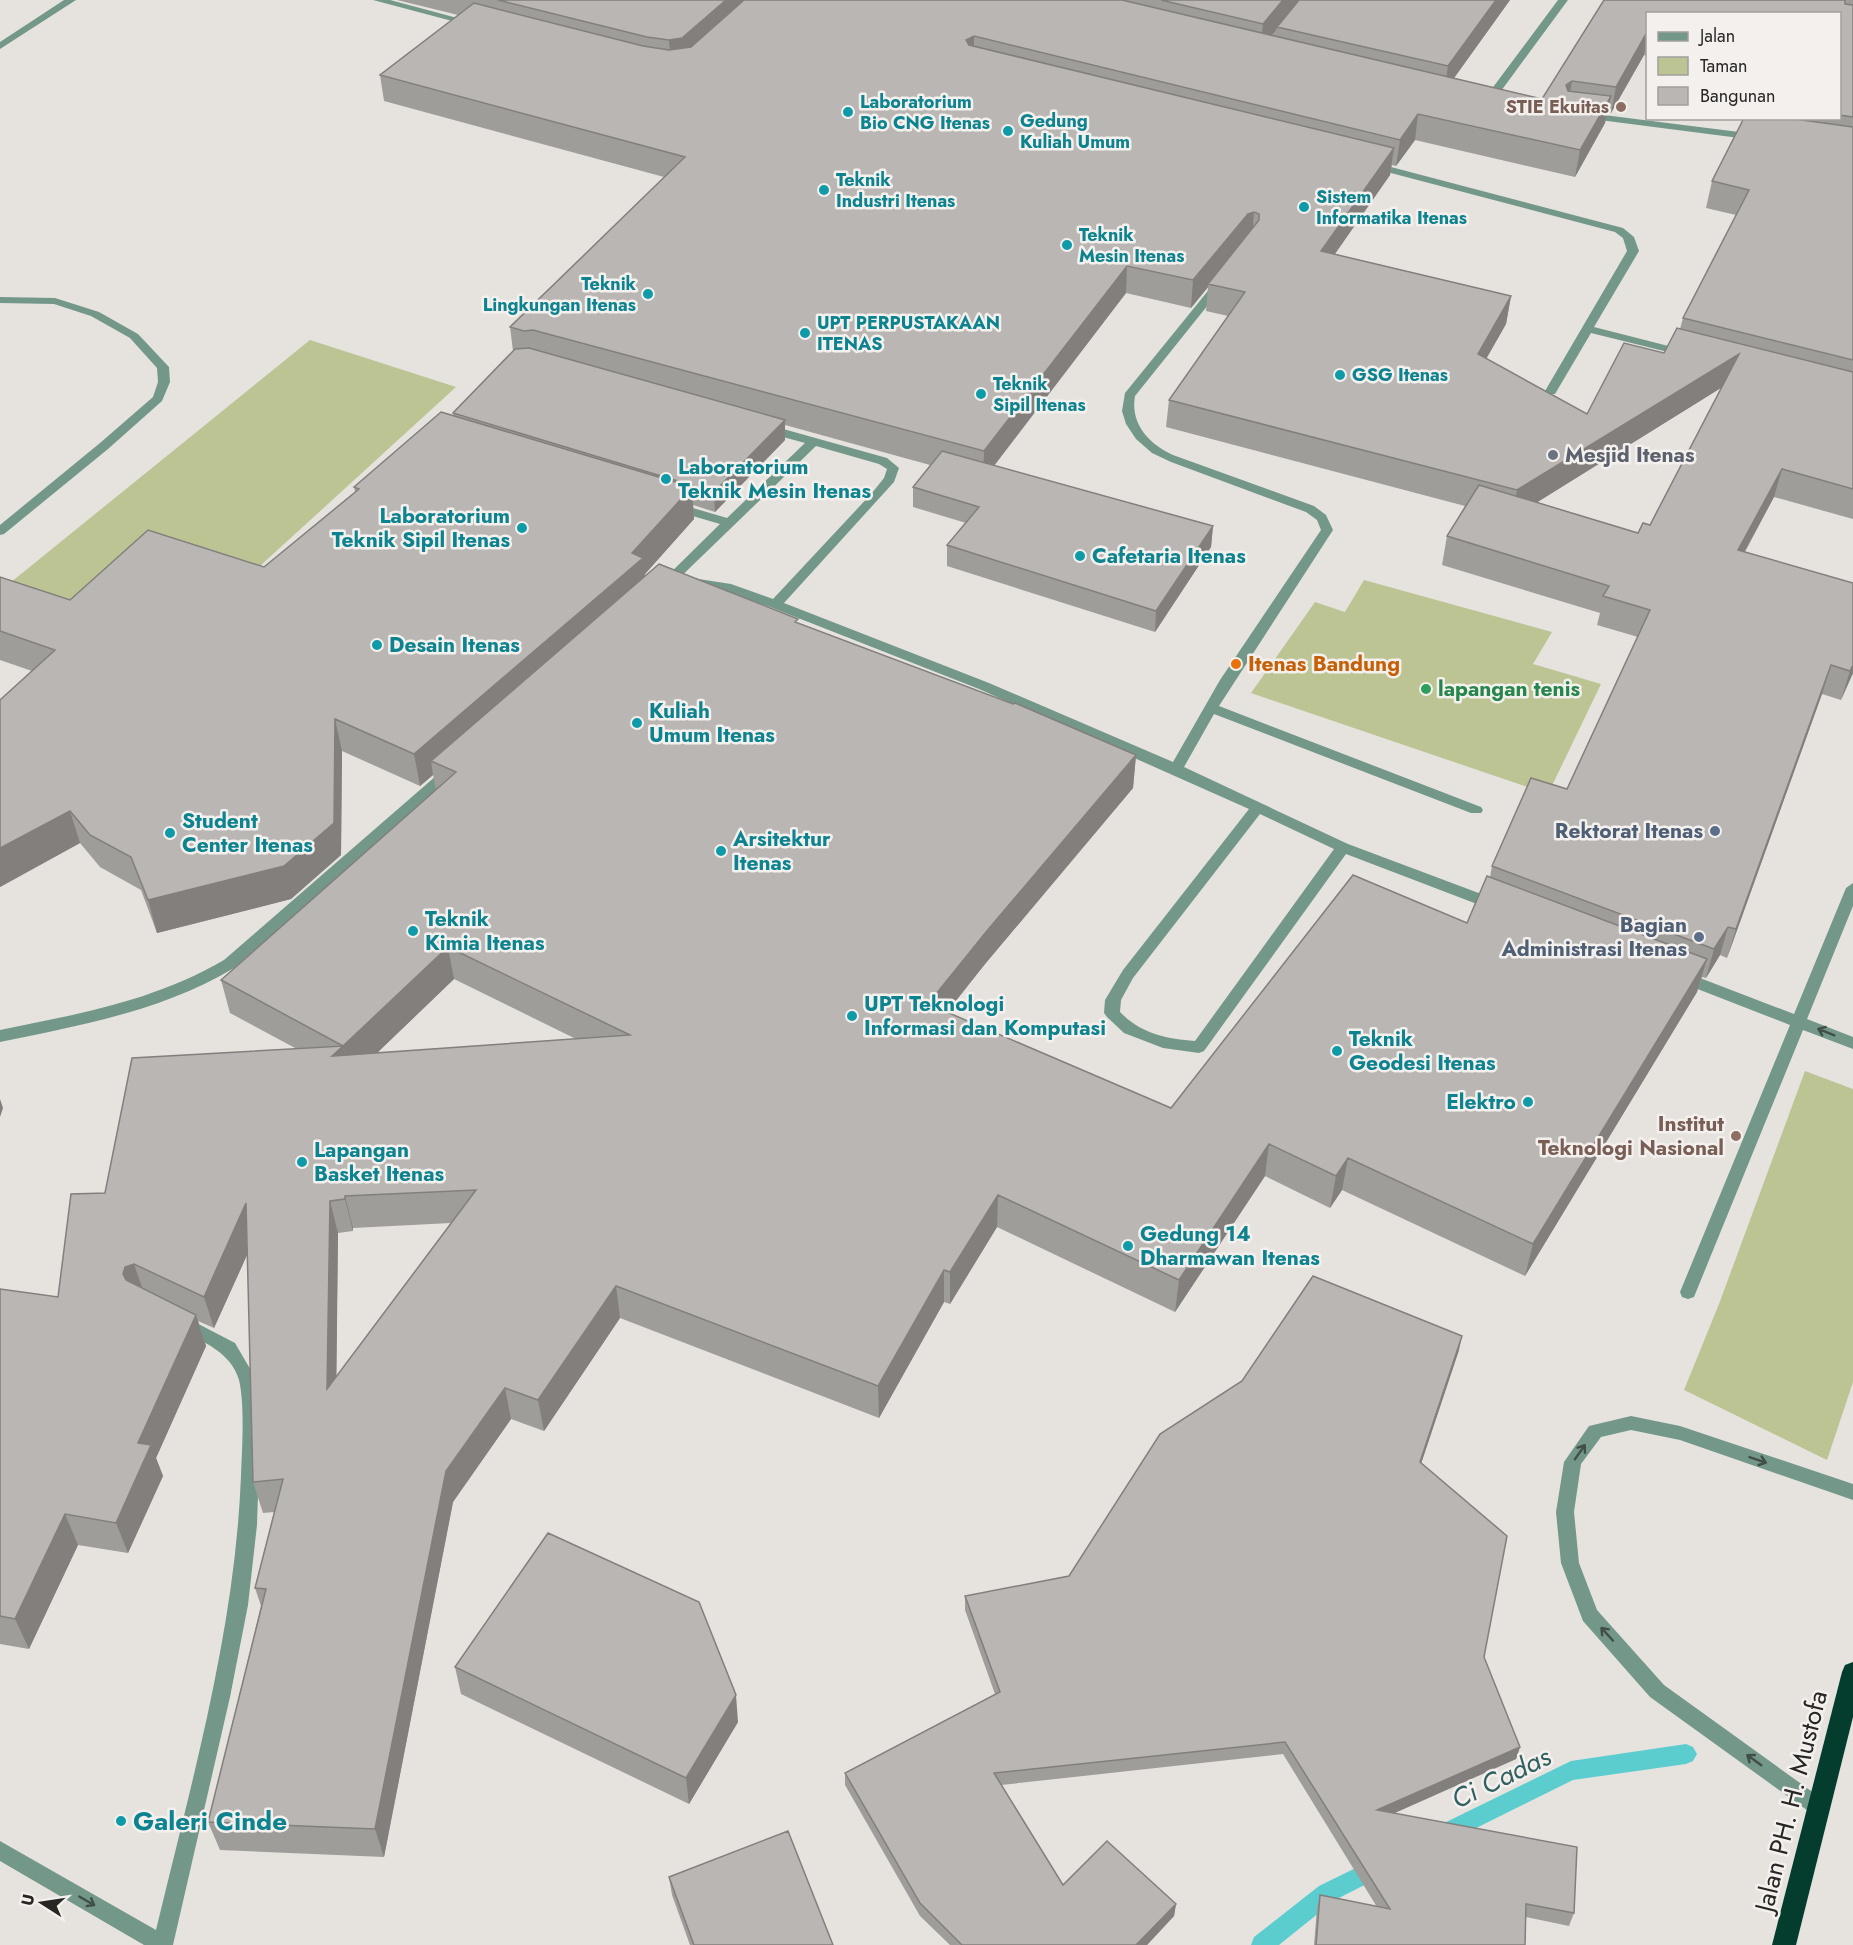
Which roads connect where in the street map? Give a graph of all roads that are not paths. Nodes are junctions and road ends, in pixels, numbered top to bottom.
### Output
1 (71, 0) edge
2 (378, 0) edge
3 (1563, 0) edge
4 (483, 26) edge
5 (0, 46) edge
6 (1475, 105) edge
7 (1578, 115) edge
8 (1761, 138) edge
9 (1357, 161) edge
10 (1230, 271) edge
11 (0, 300) edge
12 (1589, 329) junction
13 (1693, 355) edge
14 (1551, 391) edge
15 (757, 426) edge
16 (813, 442) junction
17 (665, 504) edge
18 (731, 523) junction
19 (0, 531) edge
20 (775, 604) junction
21 (1211, 708) junction
22 (464, 758) edge
23 (1176, 769) junction
24 (1258, 807) junction
25 (1476, 810) dead end
26 (1343, 847) junction
27 (1853, 888) edge
28 (1510, 911) edge
29 (1666, 970) edge
30 (1799, 1021) junction
31 (0, 1036) edge
32 (1853, 1043) edge
33 (1688, 1292) dead end
34 (164, 1314) edge
35 (1853, 1492) edge
36 (1853, 1672) edge
37 (1818, 1807) junction
38 (0, 1850) edge
39 (162, 1945) edge
40 (1784, 1945) edge

1 - 5 street
2 - 4 street
3 - 6 street
7 - 8 street
9 - 12 street
10 - 21 street
11 - 19 street
12 - 13 street
12 - 14 street
15 - 16 street
16 - 18 street
16 - 20 street
17 - 18 street
18 - 20 street
20 - 23 street
21 - 23 street
21 - 25 street
22 - 31 street
23 - 24 street
24 - 26 street
24 - 26 street
26 - 28 street
27 - 30 street
29 - 30 street
32 -> 30 street
30 - 33 street
34 - 39 street
37 -> 35 street
36 - 37 highway, Jalan PH. H. Mustofa
37 - 40 highway, Jalan PH. H. Mustofa
38 -> 39 street

